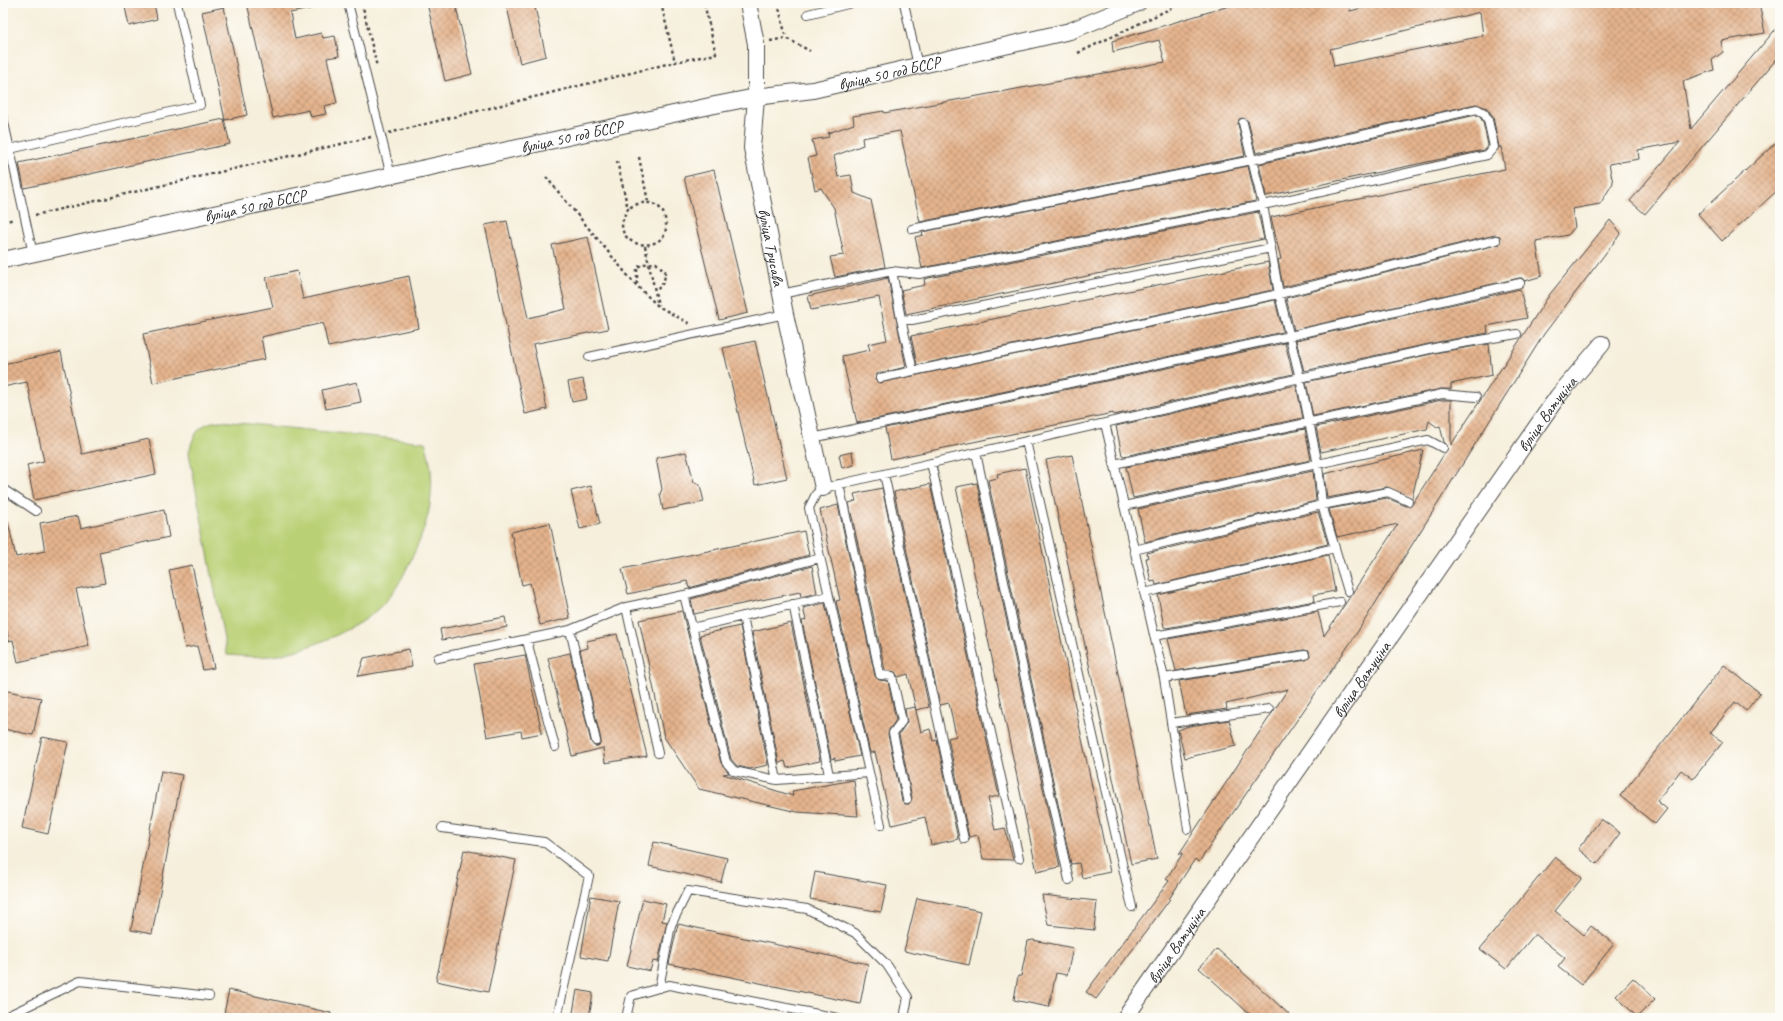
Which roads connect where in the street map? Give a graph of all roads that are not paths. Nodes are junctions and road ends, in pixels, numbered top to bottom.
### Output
1 (177, 3) edge
2 (348, 3) edge
3 (748, 3) edge
4 (852, 3) edge
5 (904, 3) edge
6 (1138, 3) edge
7 (808, 14) dead end
8 (918, 66) junction
9 (756, 98) junction
10 (3, 118) edge
11 (1243, 123) dead end
12 (10, 149) junction
13 (1252, 160) junction
14 (391, 176) junction
15 (1263, 205) junction
16 (912, 229) dead end
17 (1496, 240) dead end
18 (1271, 248) junction
19 (33, 254) junction
20 (3, 260) edge
21 (892, 271) junction
22 (1520, 283) dead end
23 (781, 294) junction
24 (1279, 294) junction
25 (785, 314) junction
26 (901, 320) junction
27 (1517, 334) dead end
28 (1290, 336) junction
29 (1602, 344) dead end
30 (589, 357) dead end
31 (913, 371) junction
32 (880, 378) dead end
33 (1300, 378) junction
34 (1476, 397) dead end
35 (1308, 422) junction
36 (1105, 423) junction
37 (812, 438) junction
38 (1026, 441) junction
39 (1443, 448) dead end
40 (976, 453) junction
41 (931, 463) junction
42 (1114, 464) junction
43 (1318, 465) junction
44 (884, 474) junction
45 (839, 484) junction
46 (823, 488) junction
47 (3, 489) edge
48 (1408, 501) dead end
49 (1322, 505) junction
50 (1124, 506) junction
51 (36, 511) dead end
52 (1335, 548) junction
53 (1134, 550) junction
54 (820, 558) junction
55 (1348, 591) dead end
56 (1144, 593) junction
57 (684, 595) junction
58 (829, 596) junction
59 (1340, 602) dead end
60 (793, 604) junction
61 (626, 607) junction
62 (743, 616) junction
63 (692, 628) junction
64 (570, 630) junction
65 (1154, 636) junction
66 (527, 640) junction
67 (1305, 655) dead end
68 (438, 658) dead end
69 (1164, 678) junction
70 (1269, 709) dead end
71 (1171, 723) junction
72 (596, 741) dead end
73 (555, 747) dead end
74 (658, 752) dead end
75 (869, 773) junction
76 (828, 775) junction
77 (777, 780) junction
78 (907, 799) dead end
79 (881, 825) dead end
80 (442, 828) dead end
81 (1188, 829) dead end
82 (964, 839) dead end
83 (1019, 858) dead end
84 (1069, 880) dead end
85 (1132, 907) dead end
86 (659, 988) junction
87 (209, 996) dead end
88 (3, 1018) edge
89 (557, 1018) edge
90 (626, 1018) edge
91 (838, 1018) edge
92 (904, 1018) edge
93 (1125, 1018) edge

1 - 12 lane
2 - 14 lane
3 - 9 street, вуліца Трусава
4 - 7 lane
5 - 8 lane
6 - 8 street, вуліца 50 год БССР
8 - 9 street, вуліца 50 год БССР
9 - 14 street, вуліца 50 год БССР
9 - 23 street, вуліца Трусава
10 - 12 lane
11 - 13 lane
12 - 19 lane
13 - 15 lane
13 - 15 lane
13 - 16 lane
14 - 19 street, вуліца 50 год БССР
15 - 18 lane
15 - 21 lane
17 - 24 lane
18 - 24 lane
18 - 26 lane
19 - 20 street, вуліца 50 год БССР
21 - 23 lane
21 - 26 lane
22 - 28 lane
23 - 25 street, вуліца Трусава
24 - 28 lane
24 - 31 lane
25 - 30 lane
25 - 37 street, вуліца Трусава
26 - 31 lane
27 - 33 lane
28 - 33 lane
28 - 37 lane
29 - 93 street, вуліца Ватуціна
31 - 32 lane
33 - 35 lane
33 - 36 lane
34 - 35 lane
35 - 42 lane
35 - 43 lane
36 - 38 lane
36 - 42 lane
37 - 46 street, вуліца Трусава
38 - 40 lane
38 - 85 lane
39 - 43 lane
40 - 41 lane
40 - 84 lane
41 - 44 lane
41 - 83 lane
42 - 50 lane
43 - 49 lane
43 - 50 lane
44 - 45 lane
44 - 82 lane
45 - 46 lane
45 - 78 lane
46 - 54 lane
47 - 51 lane
48 - 49 lane
49 - 52 lane
49 - 53 lane
50 - 53 lane
52 - 55 lane
52 - 56 lane
53 - 56 lane
54 - 57 lane
54 - 58 lane
56 - 65 lane
57 - 61 lane
57 - 63 lane
58 - 60 lane
58 - 75 lane
59 - 65 lane
60 - 62 lane
60 - 76 lane
61 - 64 lane
61 - 74 lane
62 - 63 lane
62 - 77 lane
63 - 77 lane
64 - 66 lane
64 - 72 lane
65 - 69 lane
66 - 68 lane
66 - 73 lane
67 - 69 lane
69 - 71 lane
70 - 71 lane
71 - 81 lane
75 - 76 lane
75 - 79 lane
76 - 77 lane
80 - 89 lane
86 - 90 lane
86 - 91 lane
86 - 92 lane
87 - 88 lane

